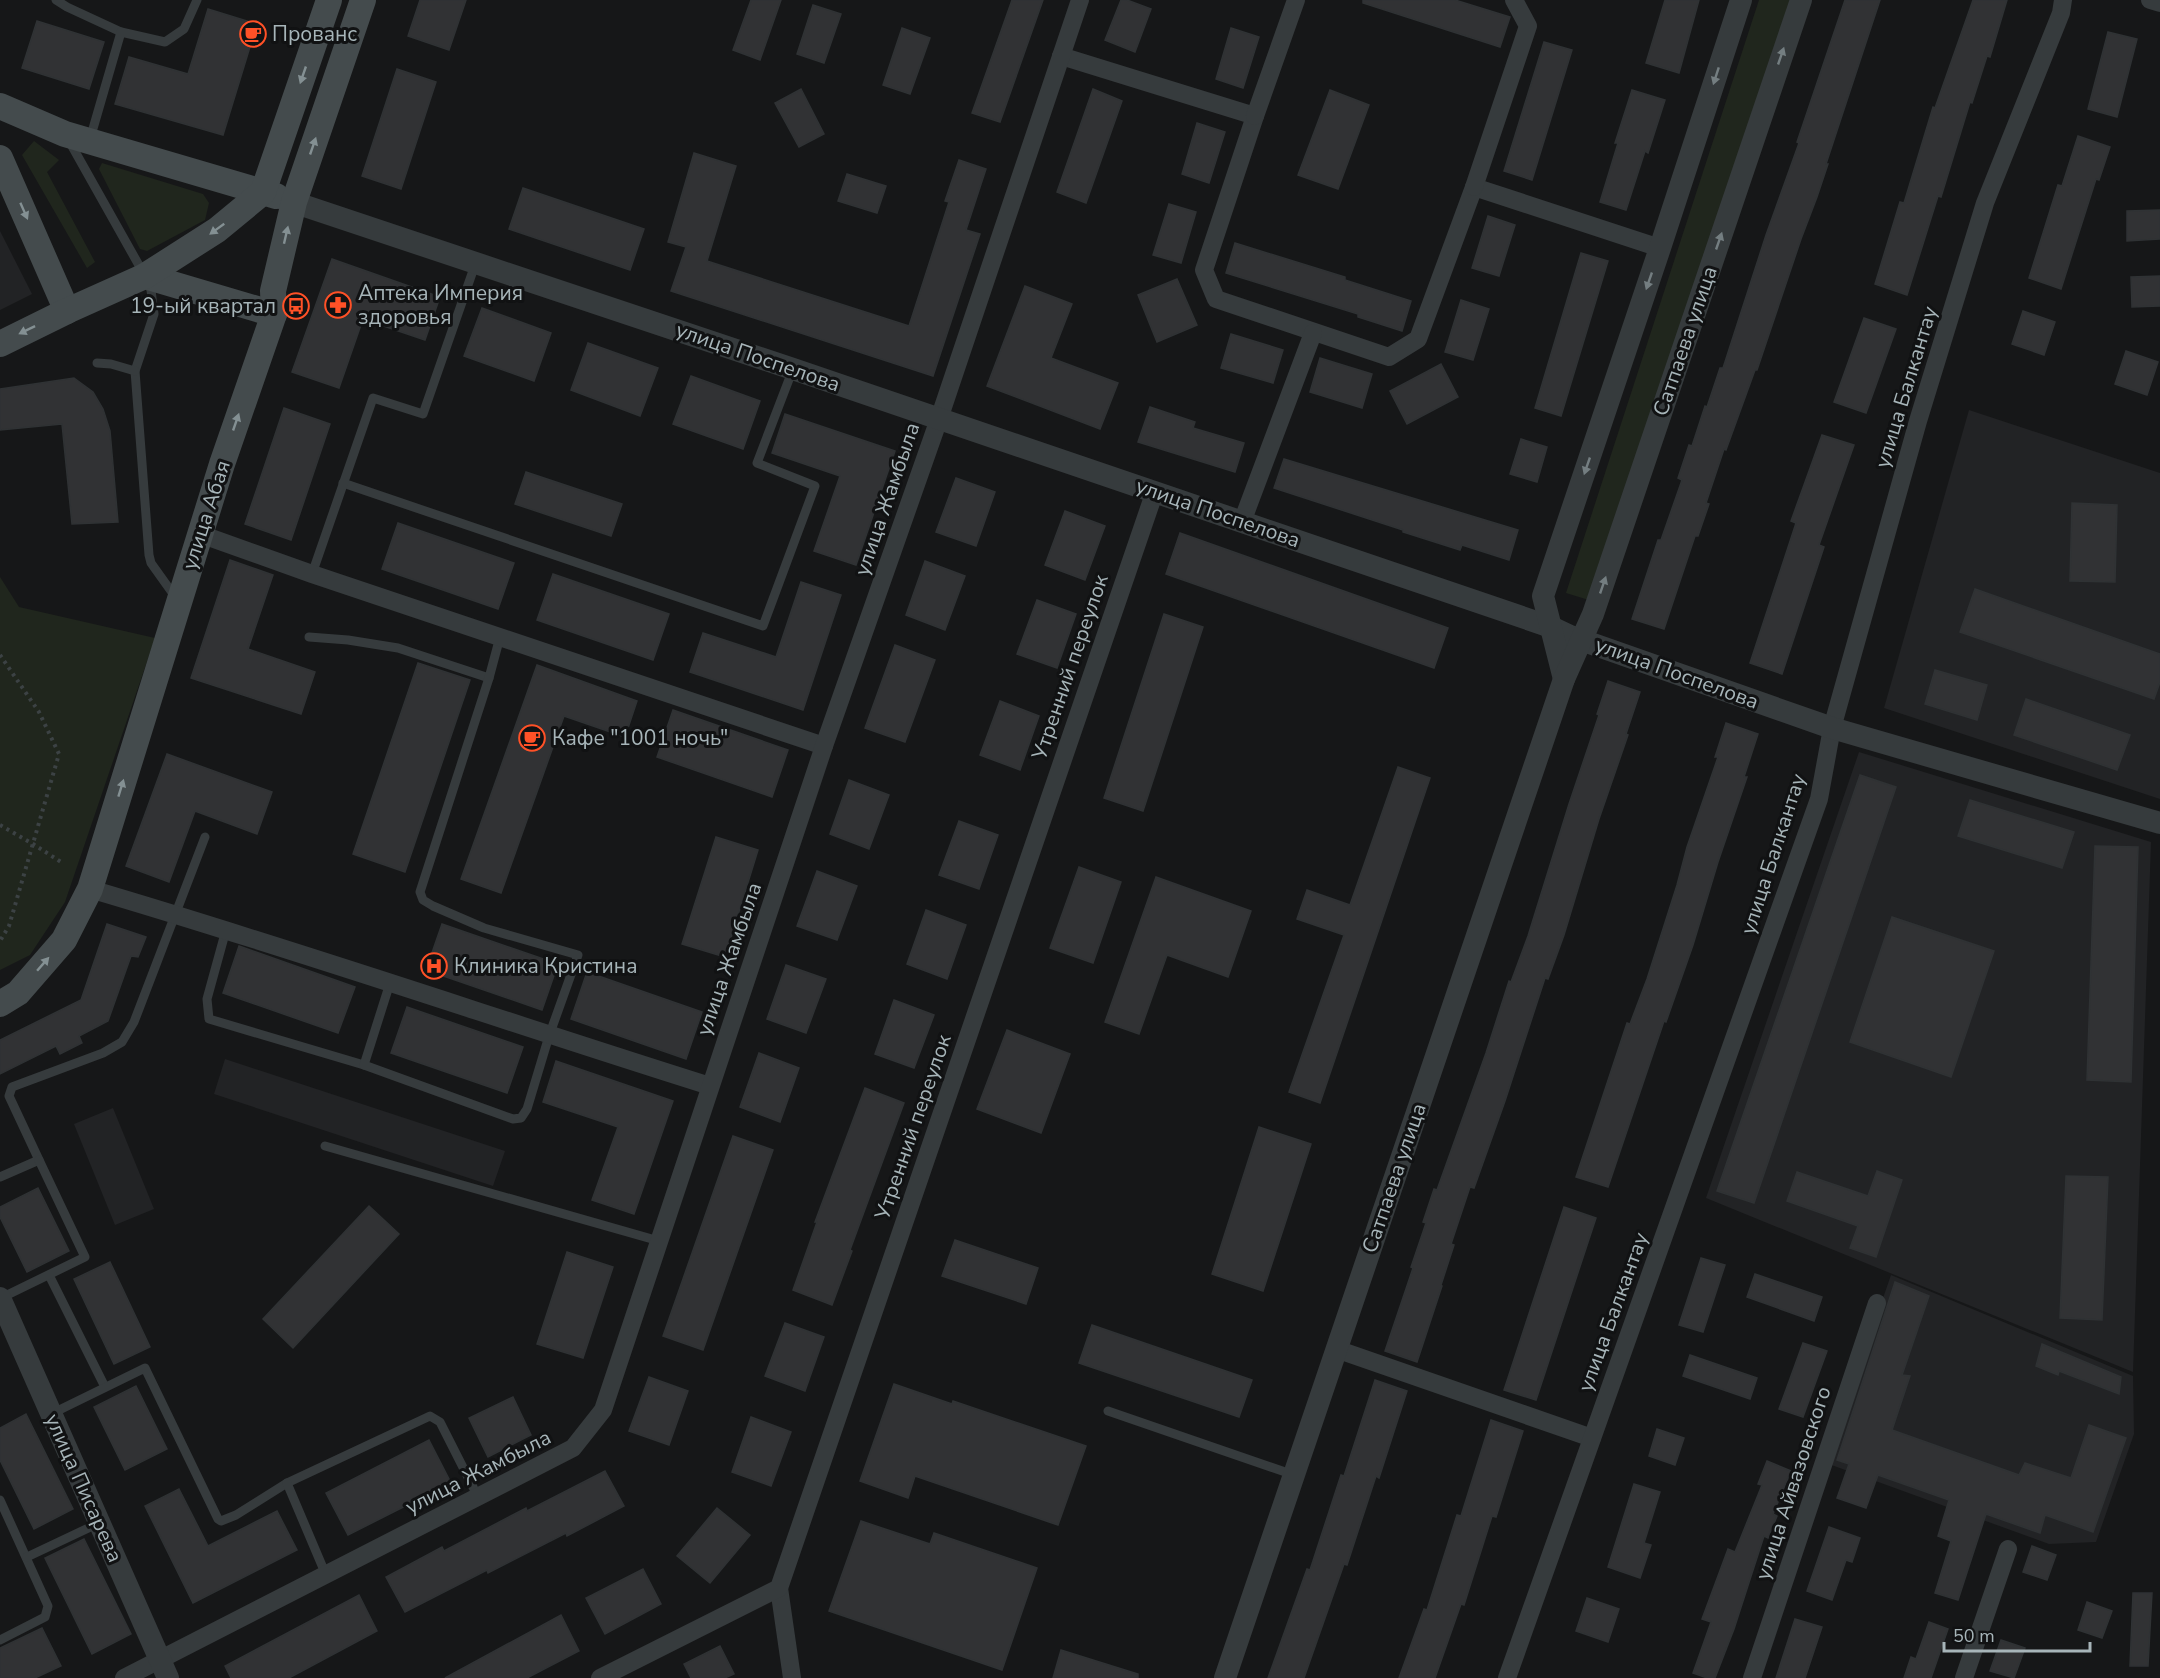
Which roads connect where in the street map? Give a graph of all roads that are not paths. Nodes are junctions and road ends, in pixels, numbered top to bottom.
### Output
1 (56, 0) edge
2 (197, 0) edge
3 (329, 0) edge
4 (363, 0) edge
5 (1080, 0) edge
6 (1296, 0) edge
7 (1514, 0) edge
8 (1741, 0) edge
9 (1801, 0) edge
10 (2063, 0) edge
11 (2150, 0) edge
12 (2160, 3) edge
13 (121, 32) junction
14 (1061, 56) junction
15 (0, 106) edge
16 (1254, 116) junction
17 (77, 138) junction
18 (0, 158) edge
19 (1474, 187) junction
20 (278, 197) junction
21 (1660, 248) junction
22 (476, 262) junction
23 (146, 276) junction
24 (67, 310) junction
25 (274, 314) junction
26 (1313, 333) junction
27 (0, 344) edge
28 (96, 363) dead end
29 (793, 369) junction
30 (135, 371) junction
31 (939, 419) junction
32 (343, 483) junction
33 (1155, 491) junction
34 (1242, 522) junction
35 (200, 534) junction
36 (312, 574) junction
37 (178, 602) junction
38 (1551, 627) junction
39 (309, 637) dead end
40 (500, 637) junction
41 (1582, 640) junction
42 (489, 678) junction
43 (1564, 679) junction
44 (1832, 729) junction
45 (824, 746) junction
46 (2160, 823) edge
47 (205, 837) dead end
48 (90, 889) junction
49 (177, 914) junction
50 (226, 930) junction
51 (390, 984) junction
52 (0, 1004) edge
53 (549, 1035) junction
54 (364, 1065) junction
55 (710, 1086) junction
56 (325, 1146) dead end
57 (39, 1160) junction
58 (0, 1178) edge
59 (659, 1240) junction
60 (49, 1275) junction
61 (0, 1298) edge
62 (1877, 1303) dead end
63 (1336, 1349) junction
64 (105, 1387) junction
65 (1108, 1411) dead end
66 (51, 1414) junction
67 (1592, 1438) junction
68 (1294, 1475) junction
69 (287, 1483) junction
70 (478, 1497) junction
71 (0, 1500) edge
72 (99, 1523) junction
73 (2008, 1549) dead end
74 (27, 1557) junction
75 (326, 1575) junction
76 (779, 1588) junction
77 (0, 1640) edge
78 (164, 1670) edge
79 (124, 1678) edge
80 (600, 1678) edge
81 (792, 1678) edge
82 (1226, 1678) edge
83 (1507, 1678) edge
84 (1752, 1678) edge
85 (1965, 1678) edge

1 - 13 lane
2 - 13 lane
3 -> 20 main road, улица Абая
20 -> 4 main road, улица Абая
5 - 14 street, улица Жамбыла
6 - 16 street
7 - 19 street
8 -> 21 street
41 -> 9 street, Сатпаева улица
10 - 44 street, улица Балкантау
11 - 12 street
13 - 17 lane
14 - 16 street
14 - 31 street, улица Жамбыла
15 - 17 main road
16 - 26 street
17 - 20 main road
17 - 23 lane
18 -> 24 main road
19 - 21 street
19 - 26 street
20 - 22 street, улица Поспелова
20 -> 23 main road
25 -> 20 main road, улица Абая
21 -> 38 street
22 - 29 street, улица Поспелова
22 - 32 lane
23 - 24 main road
23 - 25 main road
23 - 30 lane
24 -> 27 main road
35 -> 25 main road, улица Абая
26 - 34 street
28 - 30 lane
29 - 31 street, улица Поспелова
29 - 32 lane
30 - 37 lane
31 - 33 street, улица Поспелова
31 - 45 street, улица Жамбыла
32 - 36 lane
33 - 34 street, улица Поспелова
33 - 76 street, Утренний переулок
34 - 38 street, улица Поспелова
35 - 36 street
35 - 37 main road, улица Абая
36 - 40 street
48 -> 37 main road, улица Абая
38 - 41 street, улица Поспелова
38 - 43 street
39 - 42 lane
40 - 42 lane
40 - 45 street
41 - 43 street, Сатпаева улица
41 - 44 street, улица Поспелова
42 - 53 lane
43 - 63 street, Сатпаева улица
44 - 46 street, улица Поспелова
44 - 67 street, улица Балкантау
45 - 55 street, улица Жамбыла
47 - 49 lane
48 - 49 street
52 -> 48 main road, улица Абая
49 - 50 street
49 - 57 lane
50 - 51 street
50 - 54 lane
51 - 53 street
51 - 54 lane
53 - 54 lane
53 - 55 street
55 - 59 street, улица Жамбыла
56 - 59 lane
57 - 58 lane
57 - 60 lane
59 - 70 street, улица Жамбыла
60 - 61 lane
60 - 64 lane
61 - 66 street, улица Писарева
62 - 84 street, улица Айвазовского
63 - 67 street
63 - 68 street, Сатпаева улица
64 - 66 lane
64 - 69 lane
65 - 68 lane
66 - 72 street, улица Писарева
67 - 83 street, улица Балкантау
68 - 82 street, Сатпаева улица
69 - 70 lane
69 - 75 lane
70 - 75 street, улица Жамбыла
71 - 74 lane
72 - 74 lane
72 - 78 street, улица Писарева
73 - 85 street
74 - 77 lane
75 - 78 street, улица Жамбыла
76 - 80 street
76 - 81 street
78 - 79 street, улица Жамбыла

